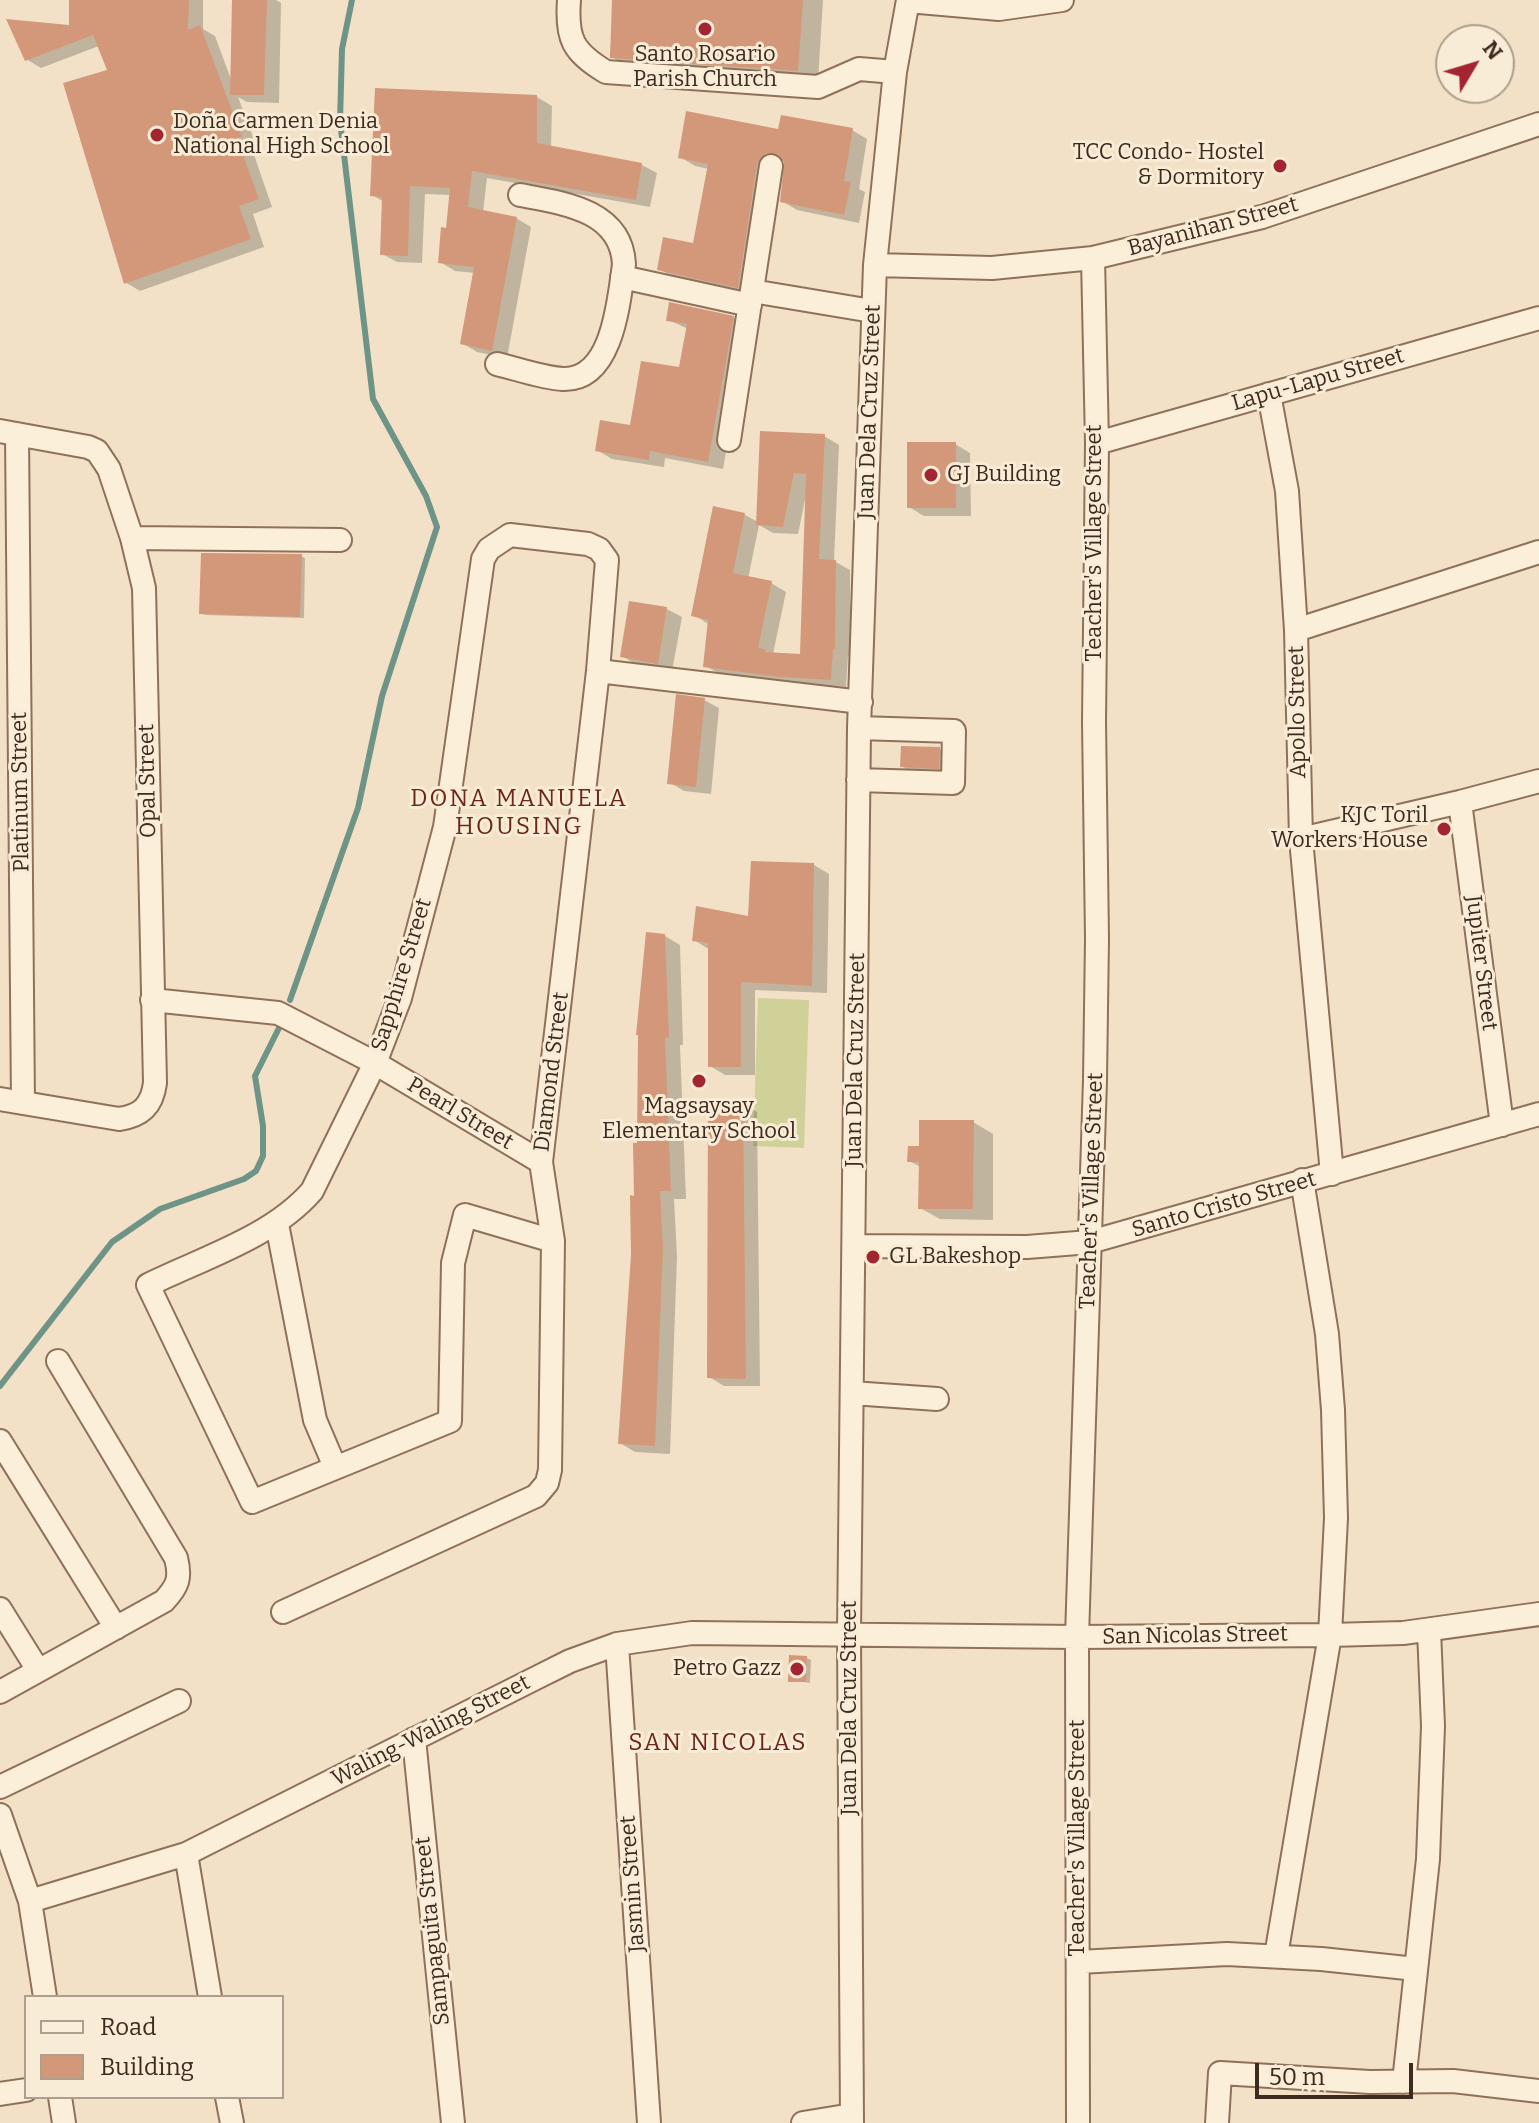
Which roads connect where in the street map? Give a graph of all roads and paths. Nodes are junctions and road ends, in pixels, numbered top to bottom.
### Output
1 (569, 0) edge
2 (908, 0) edge
3 (1062, 0) edge
4 (895, 72) junction
5 (1539, 124) edge
6 (771, 166) dead end
7 (520, 195) dead end
8 (1093, 258) junction
9 (875, 265) junction
10 (622, 277) junction
11 (751, 298) junction
12 (872, 311) junction
13 (1539, 318) edge
14 (497, 364) dead end
15 (1269, 394) junction
16 (9, 432) edge
17 (729, 440) dead end
18 (1097, 443) junction
19 (132, 538) junction
20 (340, 540) dead end
21 (1539, 552) edge
22 (607, 560) joint
23 (1296, 630) junction
24 (598, 671) junction
25 (861, 702) junction
26 (859, 728) junction
27 (858, 780) junction
28 (1539, 781) edge
29 (1460, 802) junction
30 (1301, 839) junction
31 (152, 1000) junction
32 (375, 1063) junction
33 (0, 1099) edge
34 (23, 1103) junction
35 (1539, 1114) edge
36 (1502, 1125) junction
37 (541, 1162) junction
38 (1332, 1174) junction
39 (1302, 1180) junction
40 (277, 1224) junction
41 (553, 1241) junction
42 (1090, 1242) junction
43 (854, 1246) junction
44 (58, 1361) dead end
45 (852, 1393) junction
46 (937, 1399) dead end
47 (0, 1441) edge
48 (335, 1467) junction
49 (0, 1609) edge
50 (283, 1612) dead end
51 (1539, 1614) edge
52 (116, 1628) junction
53 (1429, 1630) junction
54 (849, 1633) junction
55 (1330, 1635) junction
56 (1077, 1637) junction
57 (617, 1644) junction
58 (38, 1670) junction
59 (0, 1692) edge
60 (179, 1701) dead end
61 (414, 1739) junction
62 (0, 1787) edge
63 (0, 1815) edge
64 (186, 1854) junction
65 (30, 1901) junction
66 (1276, 1956) junction
67 (1079, 1962) junction
68 (1416, 1969) junction
69 (45, 1995) edge
70 (210, 1995) edge
71 (1404, 2082) junction
72 (24, 2090) edge
73 (1539, 2091) edge
74 (0, 2094) edge
75 (60, 2099) edge
76 (227, 2099) edge
77 (852, 2119) edge
78 (64, 2123) edge
79 (232, 2123) edge
80 (453, 2123) edge
81 (649, 2123) edge
82 (803, 2123) edge
83 (1078, 2123) edge
84 (1217, 2123) edge

1 - 4 street
2 - 3 street
2 - 4 street, Juan Dela Cruz Street
4 - 9 street, Juan Dela Cruz Street
5 - 8 street, Bayanihan Street
6 - 11 street
7 - 10 street
8 - 9 street, Bayanihan Street
8 - 18 street, Teacher's Village Street
9 - 12 street, Juan Dela Cruz Street
10 - 11 street
10 - 14 street
11 - 12 street
11 - 17 street
12 - 25 street, Juan Dela Cruz Street
13 - 15 street, Lapu-Lapu Street
15 - 18 street, Lapu-Lapu Street
15 - 23 street, Apollo Street
16 - 19 street, Opal Street
16 - 34 street, Platinum Street
18 - 42 street, Teacher's Village Street
19 - 20 street
19 - 31 street, Opal Street
21 - 23 street
22 - 24 street, Diamond Street
22 - 32 street, Sapphire Street
23 - 30 street, Apollo Street
24 - 25 street
24 - 37 street, Diamond Street
25 - 26 street, Juan Dela Cruz Street
26 - 27 street, Juan Dela Cruz Street
26 - 27 street
27 - 43 street, Juan Dela Cruz Street
28 - 29 street
29 - 30 street
29 - 36 street, Jupiter Street
30 - 38 street, Apollo Street
31 - 32 street, Pearl Street
31 - 34 street, Opal Street
32 - 37 street, Pearl Street
32 - 40 street, Sapphire Street
33 - 34 street
35 - 36 street, Santo Cristo Street
36 - 38 street, Santo Cristo Street
37 - 41 street, Diamond Street
38 - 39 street, Santo Cristo Street
39 - 42 street, Santo Cristo Street
39 - 55 street
40 - 48 street
40 - 48 street, Sapphire Street
41 - 48 street
41 - 50 street, Diamond Street
42 - 43 street, Santo Cristo Street
42 - 56 street, Teacher's Village Street
43 - 45 street, Juan Dela Cruz Street
44 - 52 street
45 - 46 street
45 - 54 street, Juan Dela Cruz Street
47 - 52 street
49 - 58 street
51 - 53 street, San Nicolas Street
52 - 58 street
53 - 55 street, San Nicolas Street
53 - 68 street
54 - 56 street, San Nicolas Street
54 - 57 street, Waling-Waling Street
54 - 77 street, Juan Dela Cruz Street
55 - 56 street, San Nicolas Street
55 - 66 street
56 - 67 street, Teacher's Village Street
57 - 61 street, Waling-Waling Street
57 - 81 street, Jasmin Street
58 - 59 street
60 - 62 street
61 - 64 street, Waling-Waling Street
61 - 80 street, Sampaguita Street
63 - 65 street
64 - 65 street, Waling-Waling Street
64 - 70 street
65 - 69 street
66 - 67 street
66 - 68 street
67 - 83 street, Teacher's Village Street
68 - 71 street
71 - 73 street
71 - 84 street
72 - 74 street
75 - 78 street
76 - 79 street
77 - 82 street

